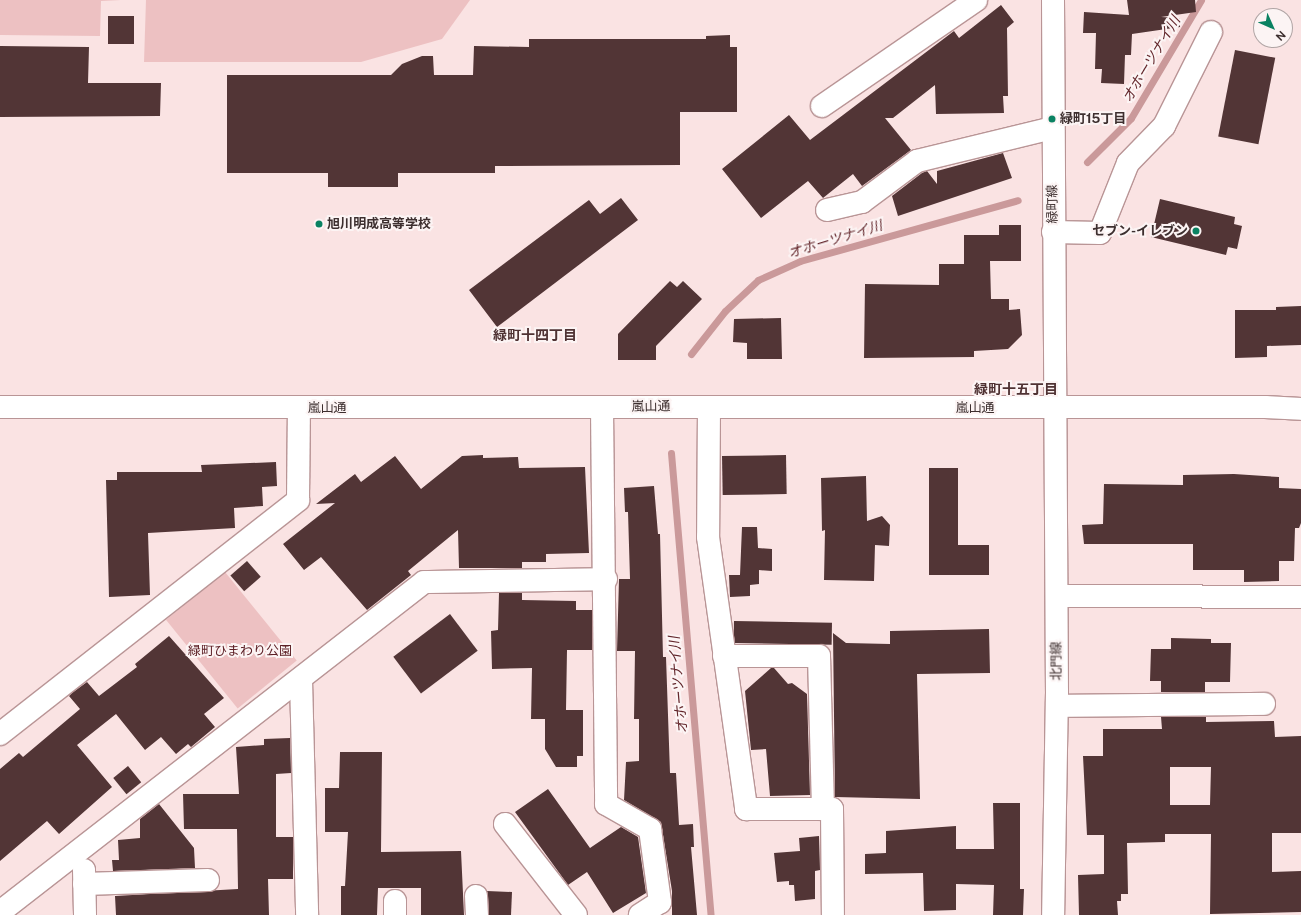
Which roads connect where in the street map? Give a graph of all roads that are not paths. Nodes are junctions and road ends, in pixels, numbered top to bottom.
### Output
1 (976, 0) edge
2 (1053, 0) edge
3 (1211, 32) dead end
4 (822, 106) dead end
5 (1052, 128) junction
6 (827, 210) dead end
7 (1053, 232) junction
8 (709, 407) junction
9 (0, 408) edge
10 (299, 408) junction
11 (602, 408) junction
12 (1056, 408) junction
13 (1301, 409) edge
14 (606, 579) junction
15 (1057, 596) junction
16 (1301, 597) edge
17 (724, 656) junction
18 (301, 680) junction
19 (1264, 704) dead end
20 (1057, 706) junction
21 (0, 734) edge
22 (823, 809) junction
23 (505, 824) dead end
24 (83, 848) junction
25 (208, 880) dead end
26 (84, 884) junction
27 (0, 912) edge
28 (85, 915) edge
29 (307, 915) edge
30 (576, 915) edge
31 (640, 915) edge
32 (833, 915) edge
33 (1053, 915) edge

1 - 4 street
2 - 5 street, 緑町線
3 - 7 street
5 - 6 street
5 - 7 street, 緑町線
7 - 12 street, 緑町線
8 - 11 street, 嵐山通
8 - 12 street, 嵐山通
8 - 17 street
9 - 10 street, 嵐山通
10 - 11 street, 嵐山通
10 - 21 street
11 - 14 street
12 - 13 street, 嵐山通
12 - 15 street, 北門線
14 - 18 street
14 - 31 street
15 - 16 street
15 - 20 street, 北門線
17 - 22 street
17 - 22 street
18 - 24 street
18 - 29 street
19 - 20 street
20 - 33 street, 北門線
22 - 32 street
23 - 30 street
24 - 26 street
24 - 27 street
25 - 26 street
26 - 28 street

